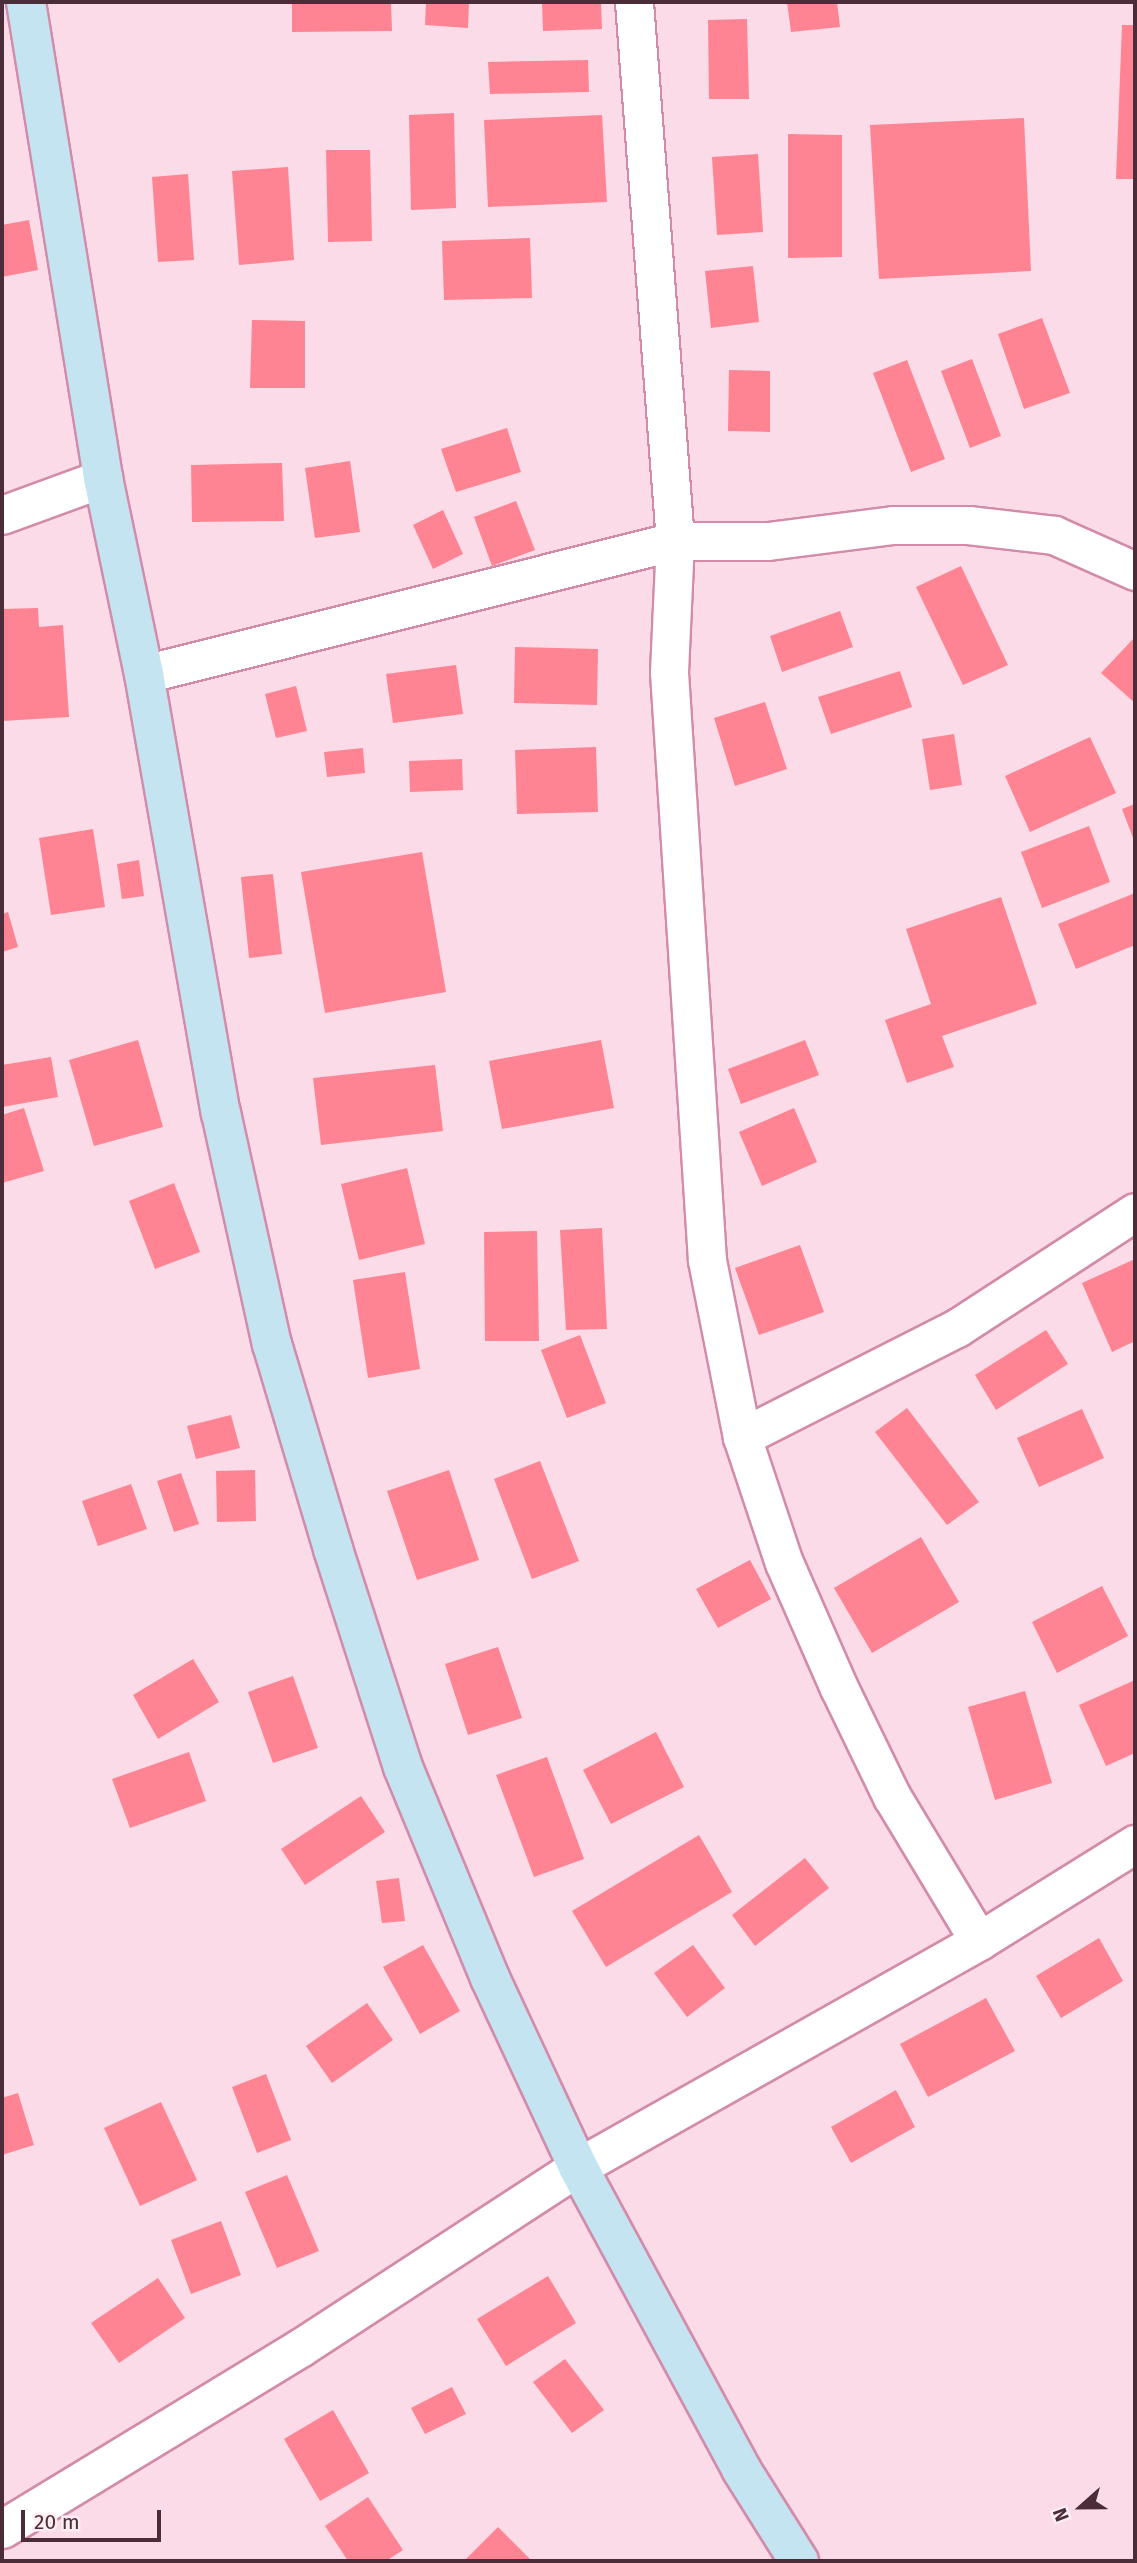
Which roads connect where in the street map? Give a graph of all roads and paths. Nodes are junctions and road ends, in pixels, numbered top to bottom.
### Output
1 (26, 2) edge
2 (634, 2) edge
3 (103, 478) junction
4 (2, 515) edge
5 (675, 541) junction
6 (1135, 571) edge
7 (144, 674) junction
8 (1135, 1212) edge
9 (742, 1437) junction
10 (1135, 1844) edge
11 (979, 1941) junction
12 (578, 2167) junction
13 (2, 2529) edge
14 (799, 2561) edge

1 - 3 main road
2 - 5 street
3 - 4 street
3 - 7 main road
5 - 6 street
5 - 7 street
5 - 9 street
7 - 12 main road
8 - 9 street
9 - 11 street
10 - 11 street
11 - 12 street
12 - 13 street
12 - 14 main road

